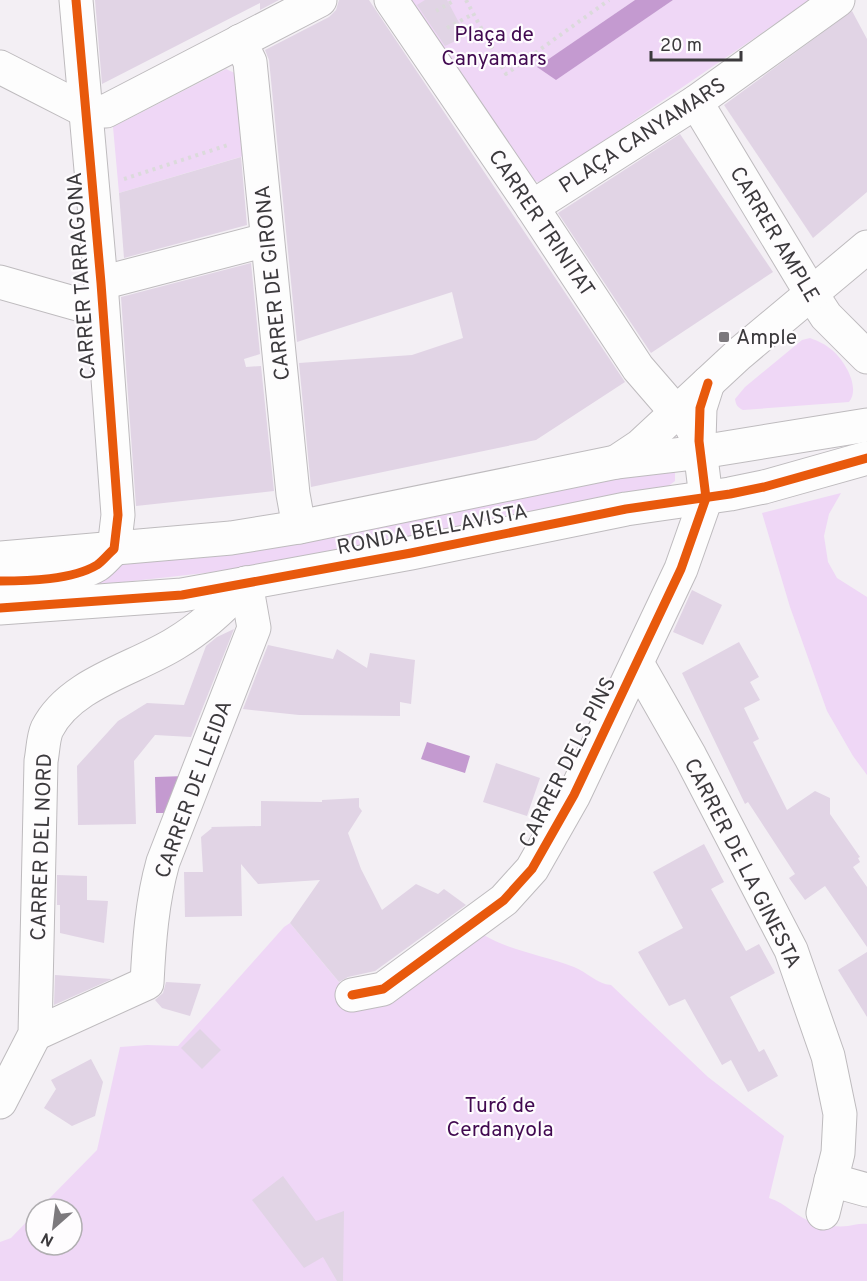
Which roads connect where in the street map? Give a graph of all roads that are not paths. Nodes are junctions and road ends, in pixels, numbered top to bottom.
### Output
1 (76, 0) edge
2 (320, 0) edge
3 (391, 0) edge
4 (838, 0) edge
5 (240, 41) junction
6 (0, 67) edge
7 (696, 102) junction
8 (86, 111) junction
9 (532, 207) junction
10 (266, 240) junction
11 (867, 247) edge
12 (0, 282) edge
13 (811, 293) junction
14 (102, 297) junction
15 (867, 359) edge
16 (708, 383) junction
17 (676, 412) junction
18 (864, 418) edge
19 (700, 446) junction
20 (867, 458) edge
21 (616, 462) junction
22 (790, 479) junction
23 (706, 498) junction
24 (298, 527) junction
25 (0, 538) edge
26 (114, 549) junction
27 (76, 553) junction
28 (0, 558) edge
29 (0, 581) edge
30 (246, 584) junction
31 (0, 608) edge
32 (637, 663) junction
33 (352, 995) dead end
34 (35, 1034) junction
35 (0, 1102) edge
36 (831, 1180) junction
37 (867, 1190) edge
38 (823, 1213) dead end

1 - 8 street, CARRER TARRAGONA
2 - 5 street
3 - 9 street, CARRER TRINITAT
4 - 7 street, PLAÇA CANYAMARS
5 - 8 street
5 - 10 street, CARRER DE GIRONA
6 - 8 street
7 - 9 street, PLAÇA CANYAMARS
7 - 13 street, CARRER AMPLE
8 - 14 street, CARRER TARRAGONA
9 - 17 street, CARRER TRINITAT
10 - 14 street
10 - 24 street, CARRER DE GIRONA
11 - 13 street
12 - 14 street
13 - 15 street, CARRER AMPLE
13 - 16 street
14 - 26 street, CARRER TARRAGONA
16 - 17 street
16 - 19 street
17 - 19 street, CARRER TRINITAT
17 - 21 street
18 - 19 street, RONDA BELLAVISTA
18 - 22 street, RONDA BELLAVISTA
19 - 21 street, RONDA BELLAVISTA
19 - 23 street
20 - 22 street, RONDA BELLAVISTA
21 - 24 street, RONDA BELLAVISTA
22 - 23 street, RONDA BELLAVISTA
23 - 30 street, RONDA BELLAVISTA
23 - 32 street, CARRER DELS PINS
24 - 26 street, RONDA BELLAVISTA
25 - 27 street
26 - 27 street, RONDA BELLAVISTA
26 - 29 street
27 - 28 street, RONDA BELLAVISTA
30 - 31 street, RONDA BELLAVISTA
30 - 34 street, CARRER DE LLEIDA
30 - 34 street, CARRER DEL NORD
32 - 33 street, CARRER DELS PINS
32 - 36 street, CARRER DE LA GINESTA
34 - 35 street
36 - 37 street
36 - 38 street, CARRER DE LA GINESTA

